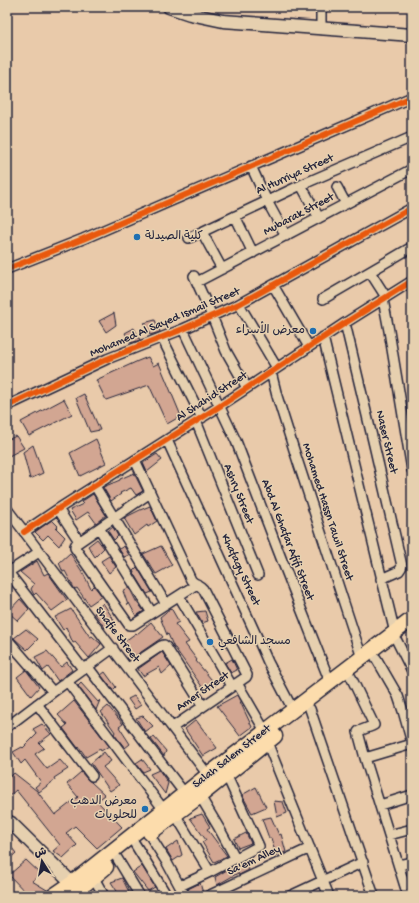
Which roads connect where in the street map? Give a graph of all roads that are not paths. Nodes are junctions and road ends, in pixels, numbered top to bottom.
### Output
1 (169, 7) edge
2 (321, 7) edge
3 (321, 28) junction
4 (412, 35) edge
5 (412, 97) edge
6 (412, 138) edge
7 (251, 166) junction
8 (412, 169) edge
9 (301, 185) junction
10 (337, 187) dead end
11 (267, 201) junction
12 (346, 204) junction
13 (412, 208) edge
14 (235, 216) junction
15 (319, 218) junction
16 (202, 232) junction
17 (286, 236) junction
18 (189, 238) dead end
19 (412, 247) edge
20 (253, 253) junction
21 (7, 269) edge
22 (222, 269) junction
23 (370, 272) junction
24 (412, 281) edge
25 (273, 285) junction
26 (384, 298) junction
27 (323, 299) dead end
28 (239, 304) junction
29 (212, 316) junction
30 (345, 323) junction
31 (183, 329) junction
32 (323, 337) junction
33 (162, 338) junction
34 (309, 347) junction
35 (274, 370) junction
36 (247, 388) junction
37 (7, 406) edge
38 (220, 406) junction
39 (199, 420) junction
40 (167, 440) junction
41 (135, 460) junction
42 (412, 470) edge
43 (96, 486) junction
44 (150, 493) junction
45 (7, 509) edge
46 (58, 510) junction
47 (115, 517) junction
48 (99, 528) junction
49 (24, 532) junction
50 (79, 541) junction
51 (39, 552) junction
52 (8, 573) edge
53 (258, 575) dead end
54 (381, 580) junction
55 (196, 584) junction
56 (179, 596) junction
57 (166, 604) junction
58 (152, 613) junction
59 (412, 619) edge
60 (412, 629) edge
61 (396, 637) junction
62 (7, 639) edge
63 (112, 648) junction
64 (362, 658) junction
65 (376, 658) junction
66 (85, 668) junction
67 (128, 668) junction
68 (412, 671) edge
69 (351, 677) junction
70 (68, 681) junction
71 (330, 682) junction
72 (235, 685) junction
73 (53, 692) junction
74 (37, 704) junction
75 (203, 706) junction
76 (310, 709) junction
77 (292, 710) junction
78 (7, 727) edge
79 (172, 727) junction
80 (410, 729) edge
81 (266, 736) junction
82 (412, 743) edge
83 (365, 758) junction
84 (226, 774) junction
85 (208, 775) junction
86 (92, 776) dead end
87 (185, 794) junction
88 (412, 795) edge
89 (200, 796) junction
90 (380, 805) junction
91 (170, 812) junction
92 (7, 821) edge
93 (7, 828) edge
94 (412, 829) edge
95 (149, 834) junction
96 (389, 835) junction
97 (135, 844) junction
98 (310, 848) junction
99 (117, 858) junction
100 (236, 859) junction
101 (363, 862) junction
102 (412, 862) edge
103 (399, 866) junction
104 (210, 872) junction
105 (94, 878) junction
106 (323, 881) junction
107 (72, 891) edge
108 (181, 893) edge
109 (53, 896) edge
110 (104, 896) edge
111 (140, 896) edge
112 (166, 896) edge
113 (208, 896) edge
114 (290, 896) edge
115 (329, 896) edge
116 (374, 896) edge
117 (408, 896) edge

1 - 3 street
2 - 3 street
3 - 4 street
5 - 7 street
6 - 9 street, Al Hurriya Street
7 - 11 street
7 - 21 street
8 - 12 street, Mubarak Street
9 - 11 street, Al Hurriya Street
9 - 15 street
10 - 12 street
11 - 14 street, Al Hurriya Street
11 - 17 street
12 - 15 street, Mubarak Street
13 - 25 street, Mohamed Al Sayed Ismail Street
14 - 16 street, Al Hurriya Street
14 - 20 street
15 - 17 street, Mubarak Street
16 - 18 street, Al Hurriya Street
16 - 22 street
17 - 20 street, Mubarak Street
19 - 23 street
20 - 22 street, Mubarak Street
22 - 29 street, Mubarak Street
23 - 26 street
23 - 27 street
24 - 26 street, Al Shahid Street
25 - 28 street, Mohamed Al Sayed Ismail Street
25 - 34 street
26 - 30 street, Al Shahid Street
26 - 42 street
28 - 29 street, Mohamed Al Sayed Ismail Street
28 - 35 street, Mohamed Hassn Tawil Street
29 - 31 street, Mohamed Al Sayed Ismail Street
29 - 36 street
30 - 32 street, Al Shahid Street
30 - 54 street, Naser Street
31 - 33 street, Mohamed Al Sayed Ismail Street
31 - 38 street, Abd Al Ghafar Afifi Street
32 - 34 street, Al Shahid Street
32 - 54 street
33 - 37 street, Mohamed Al Sayed Ismail Street
33 - 39 street, Ashry Street
34 - 35 street, Al Shahid Street
35 - 36 street, Al Shahid Street
35 - 64 street, Mohamed Hassn Tawil Street
36 - 38 street, Al Shahid Street
38 - 39 street, Al Shahid Street
38 - 71 street, Abd Al Ghafar Afifi Street
39 - 40 street, Al Shahid Street
39 - 53 street, Ashry Street
40 - 41 street, Al Shahid Street
40 - 77 street, Khafagy Street
41 - 43 street, Al Shahid Street
41 - 44 street
43 - 46 street, Al Shahid Street
43 - 47 street
44 - 47 street
44 - 55 street
45 - 49 street, Shafie Street
46 - 49 street, Al Shahid Street
46 - 50 street
47 - 48 street
47 - 57 street
48 - 50 street
48 - 58 street
49 - 51 street, Shafie Street
50 - 58 street
51 - 52 street
51 - 63 street, Shafie Street
52 - 66 street
54 - 61 street
55 - 56 street
55 - 72 street, Amer Street
56 - 57 street
56 - 72 street
57 - 58 street
59 - 61 main road, Salah Salem Street
60 - 61 main road, Salah Salem Street
61 - 64 main road, Salah Salem Street
61 - 65 main road, Salah Salem Street
61 - 68 street
62 - 73 street
63 - 66 street
63 - 67 street, Shafie Street
64 - 71 main road, Salah Salem Street
65 - 69 main road, Salah Salem Street
65 - 80 street
66 - 70 street
66 - 87 street
67 - 75 street
67 - 79 street, Shafie Street
69 - 76 main road, Salah Salem Street
69 - 83 street
70 - 73 street
70 - 91 street
71 - 77 main road, Salah Salem Street
72 - 75 street, Amer Street
72 - 81 street
73 - 74 street
74 - 78 street
74 - 86 street
75 - 79 street, Amer Street
76 - 81 main road, Salah Salem Street
76 - 101 street
77 - 81 main road, Salah Salem Street
79 - 85 street, Shafie Street
80 - 82 street
81 - 84 main road, Salah Salem Street
81 - 85 main road, Salah Salem Street
81 - 98 street
82 - 83 street
83 - 90 street
84 - 89 main road, Salah Salem Street
84 - 100 street
85 - 87 main road, Salah Salem Street
87 - 91 main road, Salah Salem Street
88 - 90 street
89 - 91 main road, Salah Salem Street
89 - 100 street
90 - 96 street
91 - 95 main road, Salah Salem Street
91 - 104 street
91 - 107 main road, Salah Salem Street
92 - 107 street
93 - 107 street
94 - 96 street
95 - 97 main road, Salah Salem Street
95 - 108 street
96 - 103 street
97 - 99 main road, Salah Salem Street
97 - 112 street
98 - 106 street
98 - 113 street, Sa'em Alley
99 - 105 main road, Salah Salem Street
99 - 111 street
100 - 104 street
101 - 106 street
101 - 116 street
102 - 103 street
103 - 117 street
104 - 108 street
105 - 107 main road, Salah Salem Street
105 - 110 street
106 - 114 street
106 - 115 street
107 - 109 main road, Salah Salem Street

